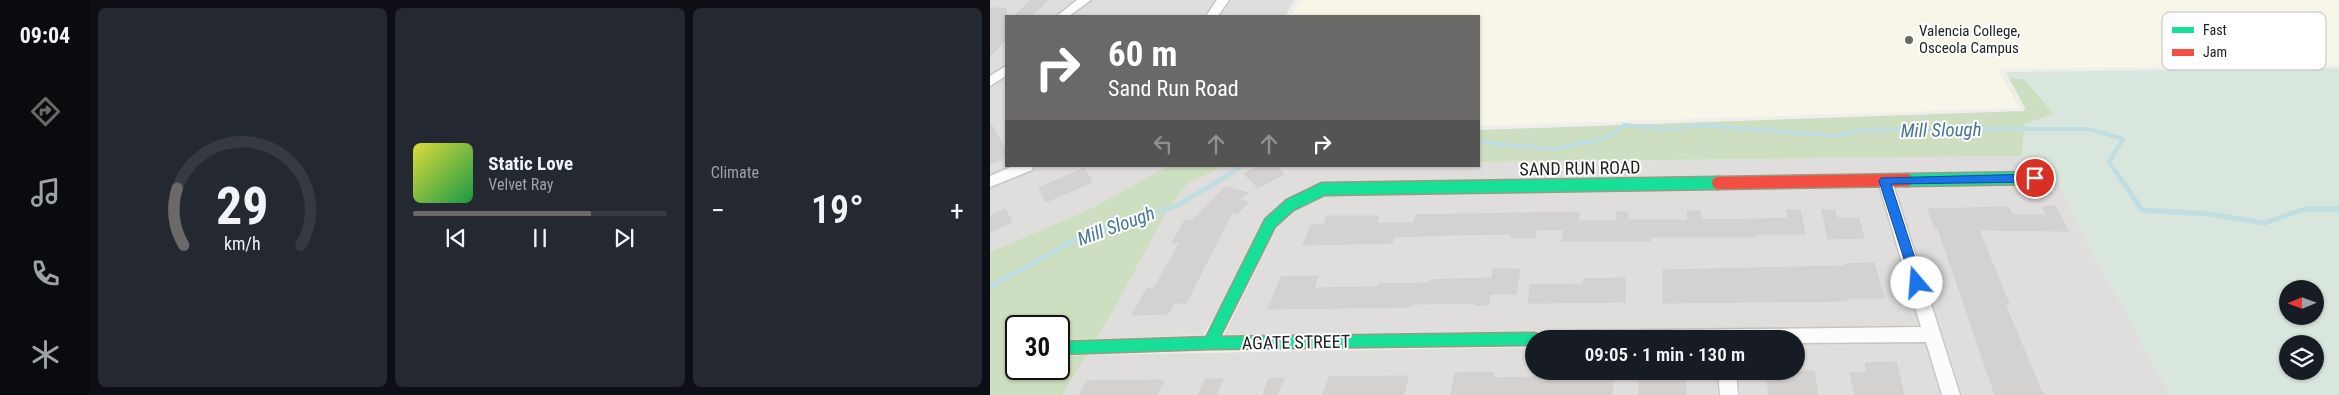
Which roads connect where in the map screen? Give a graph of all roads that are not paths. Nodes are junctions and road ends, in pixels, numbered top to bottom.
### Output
1 (1085, 0) edge
2 (1223, 0) edge
3 (1064, 15) edge
4 (1213, 15) edge
5 (1005, 71) edge
6 (990, 82) edge
7 (1025, 167) edge
8 (2035, 178) dead end
9 (1884, 181) junction
10 (990, 182) edge
11 (1933, 334) junction
12 (1805, 336) edge
13 (1525, 339) edge
14 (1210, 343) junction
15 (1070, 348) edge
16 (1728, 380) edge
17 (1729, 395) edge
18 (1951, 395) edge

1 - 3 street
2 - 4 street
5 - 6 street
7 - 10 street
8 - 9 street, SAND RUN ROAD
9 - 11 street
9 - 14 street, SAND RUN ROAD
11 - 12 street
11 - 18 street
13 - 14 street, AGATE STREET
14 - 15 street, AGATE STREET
16 - 17 street

